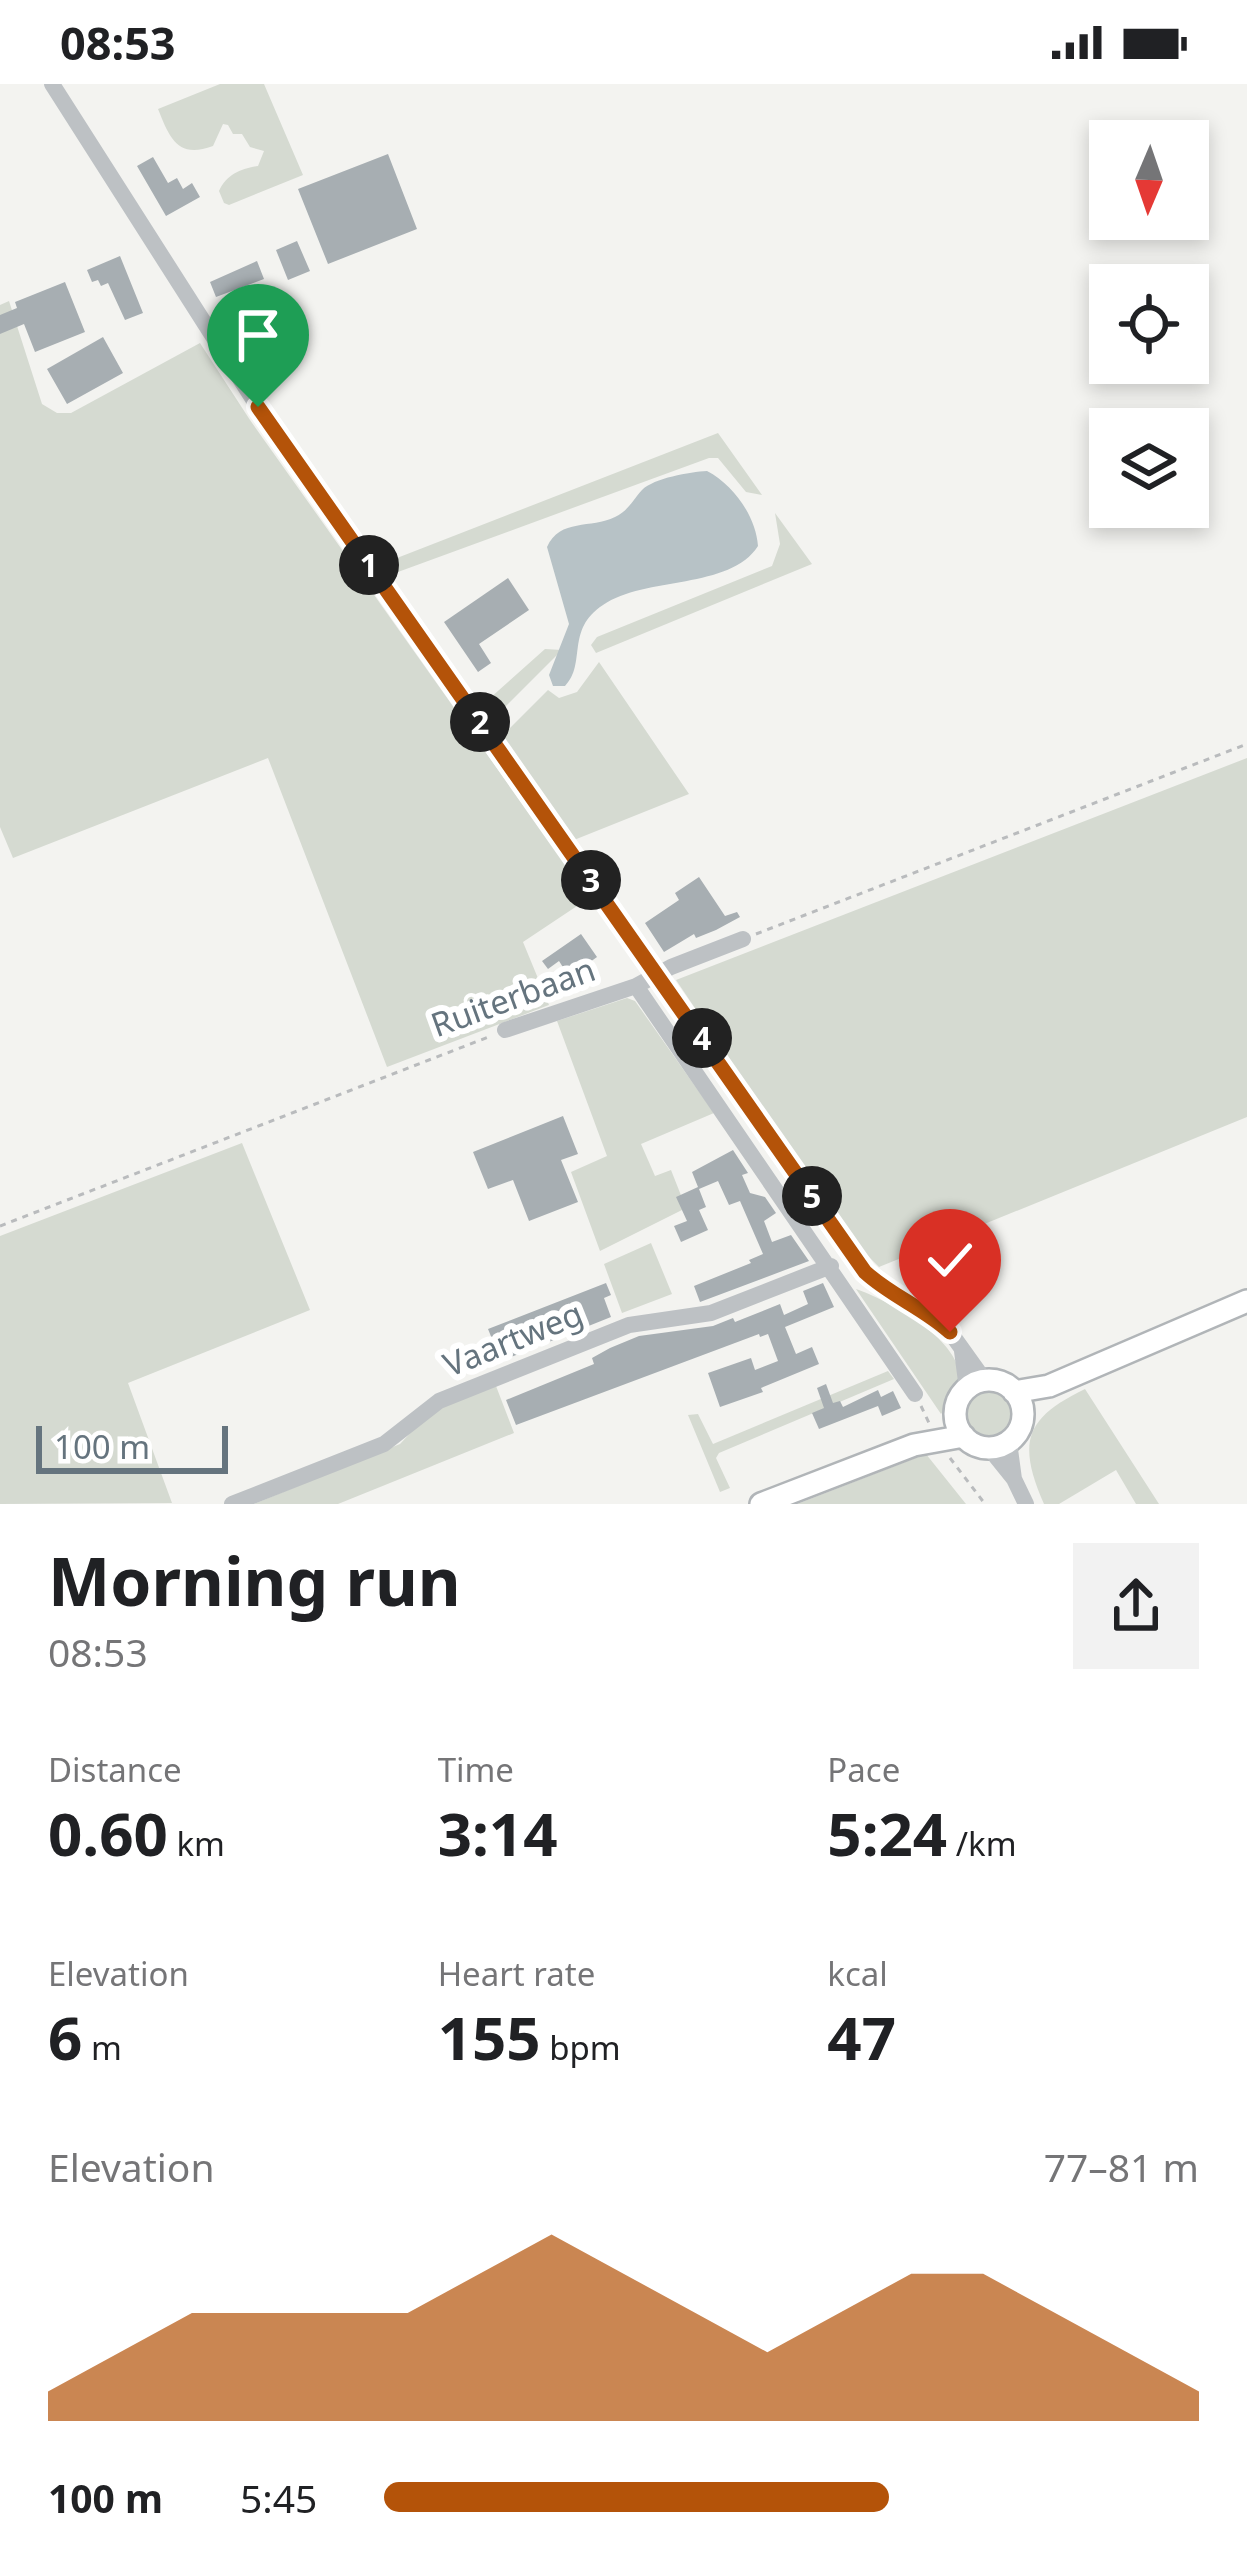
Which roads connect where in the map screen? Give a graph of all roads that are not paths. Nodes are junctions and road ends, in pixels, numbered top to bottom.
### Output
1 (52, 84) edge
2 (743, 939) road end
3 (658, 975) junction
4 (636, 986) junction
5 (505, 1030) road end
6 (847, 1247) junction
7 (829, 1263) junction
8 (1247, 1300) edge
9 (976, 1385) junction
10 (915, 1394) dead end
11 (1018, 1401) junction
12 (960, 1426) junction
13 (999, 1445) junction
14 (232, 1504) edge
15 (761, 1504) edge
16 (1026, 1504) edge

1 - 3 street
2 - 3 street, Ruiterbaan
3 - 4 street, Ruiterbaan
3 - 6 street
4 - 5 street, Ruiterbaan
4 - 7 street
6 - 7 street, Vaartweg
6 - 9 street
7 - 10 street
7 - 14 street, Vaartweg
8 - 11 main road
9 - 11 main road
9 - 12 main road
11 - 13 main road
12 - 13 main road
12 - 15 main road
13 - 16 street

